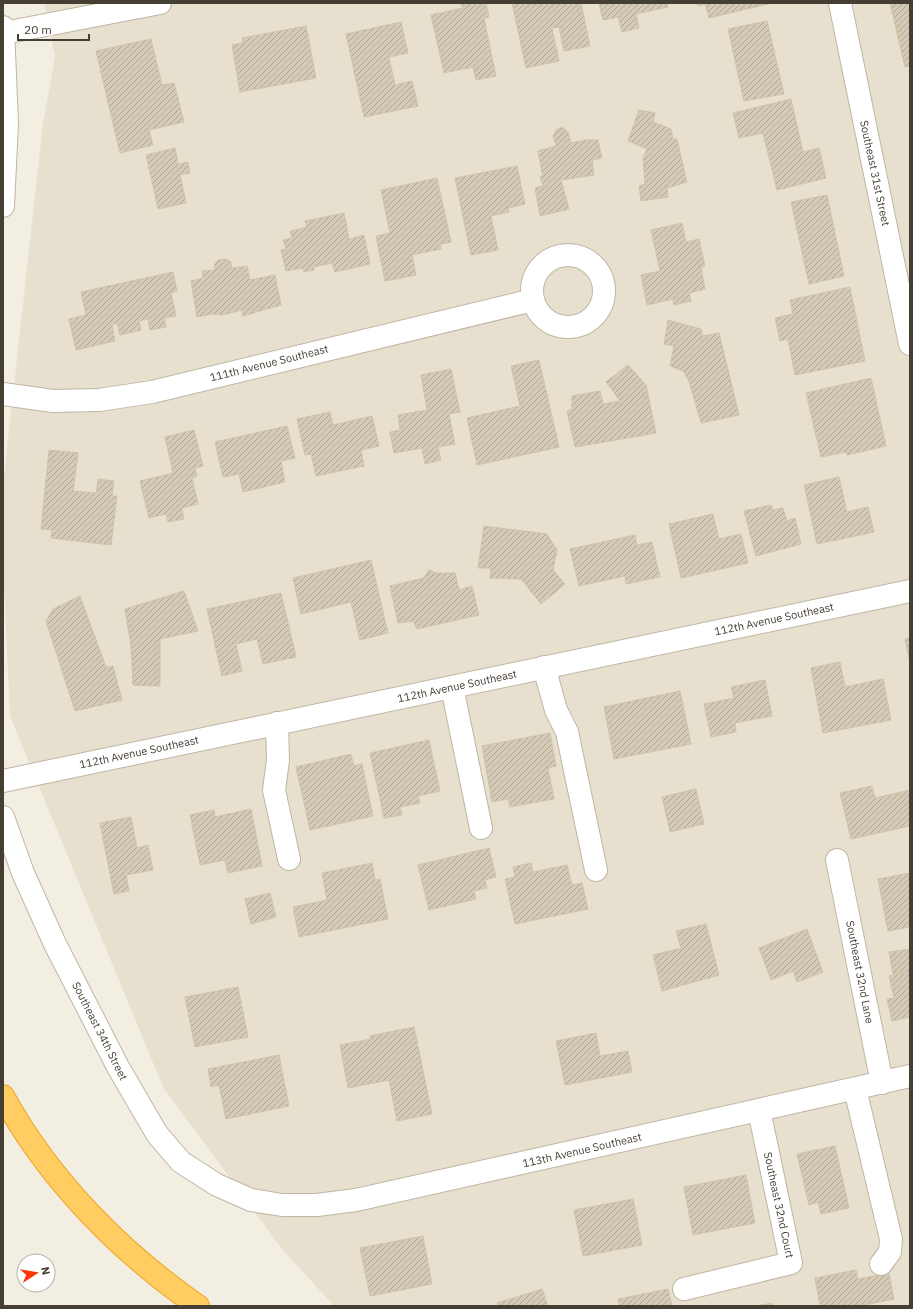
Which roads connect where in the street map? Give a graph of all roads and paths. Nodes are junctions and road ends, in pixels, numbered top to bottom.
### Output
1 (160, 3) edge
2 (840, 3) edge
3 (4, 30) edge
4 (3, 206) edge
5 (533, 300) dead end
6 (910, 344) edge
7 (3, 394) edge
8 (910, 590) edge
9 (544, 668) junction
10 (452, 687) junction
11 (277, 723) junction
12 (3, 781) edge
13 (3, 817) edge
14 (480, 828) dead end
15 (289, 859) dead end
16 (837, 860) dead end
17 (596, 870) dead end
18 (910, 1076) edge
19 (882, 1083) junction
20 (855, 1089) junction
21 (3, 1096) edge
22 (759, 1110) junction
23 (251, 1200) joint
24 (881, 1264) dead end
25 (684, 1289) dead end
26 (198, 1306) edge

1 - 3 street
2 - 6 street, Southeast 31st Street
3 - 4 street
5 - 7 street, 111th Avenue Southeast
8 - 9 street, 112th Avenue Southeast
9 - 10 street, 112th Avenue Southeast
9 - 17 street
10 - 11 street, 112th Avenue Southeast
10 - 14 street
11 - 12 street, 112th Avenue Southeast
11 - 15 street
13 - 23 street, Southeast 34th Street
16 - 19 street, Southeast 32nd Lane
18 - 19 street, 113th Avenue Southeast
19 - 20 street, 113th Avenue Southeast
20 - 22 street, 113th Avenue Southeast
20 - 24 street
21 - 26 highway
22 - 23 street, 113th Avenue Southeast
22 - 25 street, Southeast 32nd Court

